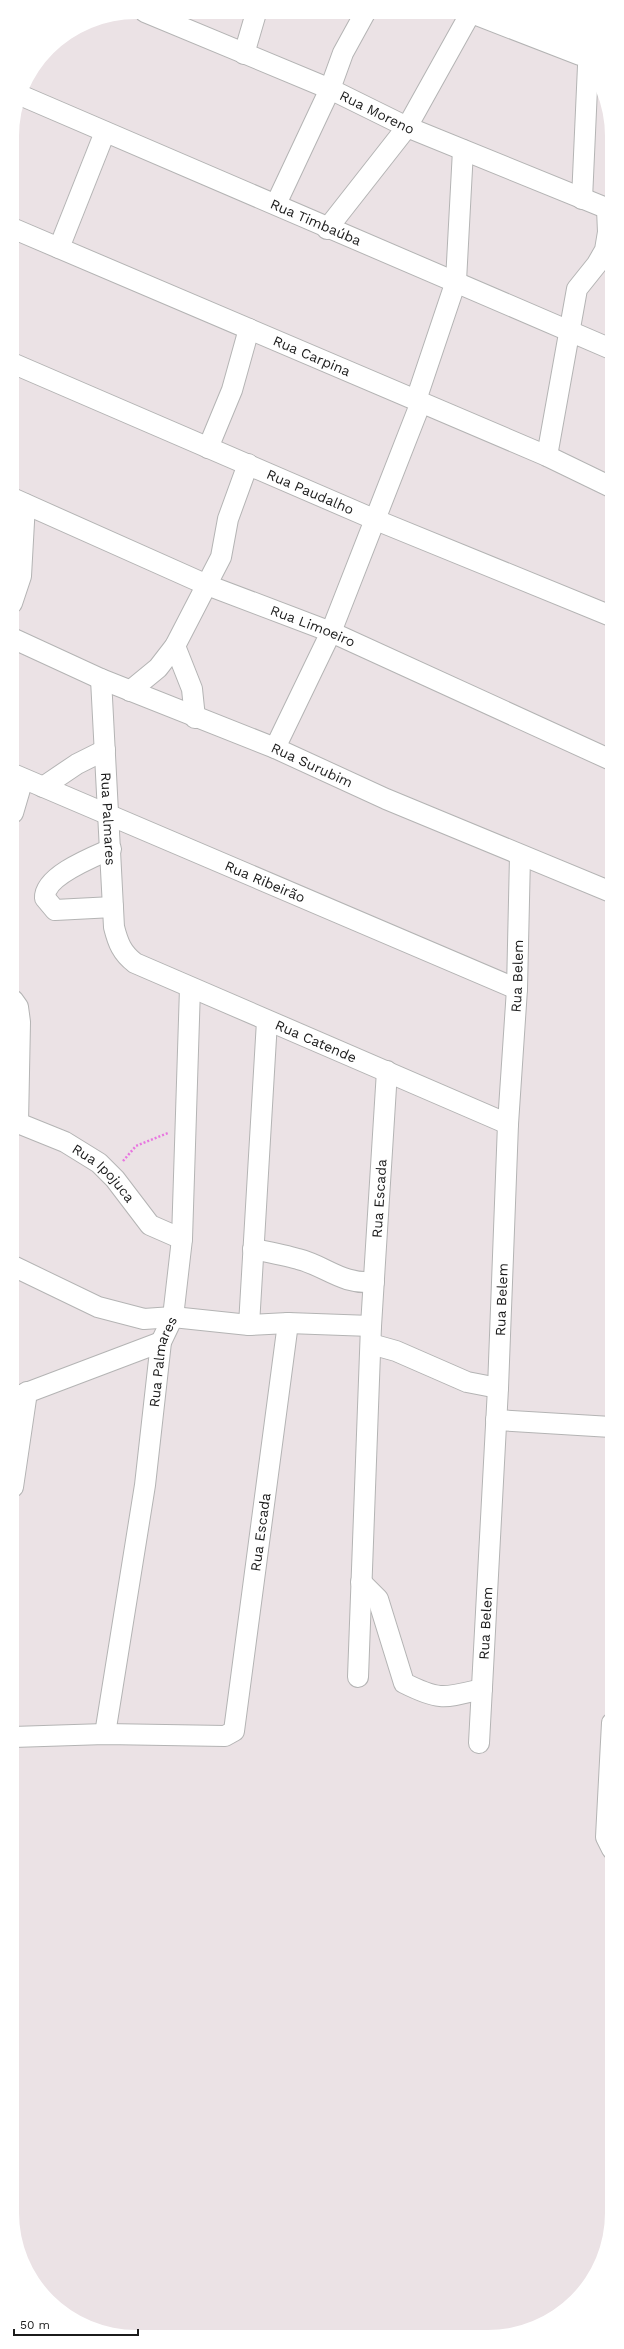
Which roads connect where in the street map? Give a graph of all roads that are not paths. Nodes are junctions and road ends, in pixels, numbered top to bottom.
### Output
1 (162, 19) edge
2 (254, 19) edge
3 (362, 19) edge
4 (467, 19) edge
5 (487, 19) edge
6 (568, 50) edge
7 (244, 54) junction
8 (588, 75) edge
9 (330, 89) junction
10 (26, 98) edge
11 (407, 127) junction
12 (105, 132) junction
13 (463, 150) junction
14 (582, 199) junction
15 (276, 204) junction
16 (605, 208) edge
17 (328, 229) junction
18 (19, 231) edge
19 (59, 248) junction
20 (605, 250) edge
21 (456, 281) junction
22 (249, 329) junction
23 (568, 332) junction
24 (605, 347) edge
25 (19, 366) edge
26 (419, 401) junction
27 (208, 448) junction
28 (547, 456) junction
29 (248, 464) junction
30 (605, 484) edge
31 (19, 501) edge
32 (376, 520) junction
33 (19, 582) edge
34 (206, 585) junction
35 (605, 614) edge
36 (331, 632) junction
37 (19, 641) edge
38 (175, 646) junction
39 (101, 679) junction
40 (130, 691) junction
41 (195, 718) junction
42 (275, 748) junction
43 (106, 750) junction
44 (605, 757) edge
45 (19, 776) edge
46 (43, 788) junction
47 (109, 817) junction
48 (111, 848) junction
49 (520, 856) junction
50 (605, 890) edge
51 (113, 907) junction
52 (124, 956) joint
53 (190, 988) junction
54 (517, 989) junction
55 (19, 1014) edge
56 (266, 1022) junction
57 (19, 1042) edge
58 (387, 1071) junction
59 (19, 1124) edge
60 (508, 1124) junction
61 (182, 1239) junction
62 (253, 1249) junction
63 (19, 1269) edge
64 (374, 1282) junction
65 (173, 1317) junction
66 (288, 1323) junction
67 (249, 1324) junction
68 (371, 1335) junction
69 (161, 1342) junction
70 (498, 1388) junction
71 (20, 1395) edge
72 (19, 1408) edge
73 (496, 1420) junction
74 (605, 1427) edge
75 (361, 1582) junction
76 (358, 1677) dead end
77 (482, 1689) junction
78 (105, 1734) junction
79 (19, 1737) edge
80 (479, 1743) dead end

1 - 7 street, Rua Moreno
2 - 7 street
3 - 9 street
4 - 11 street
5 - 6 street
7 - 9 street, Rua Moreno
8 - 14 street
9 - 11 street, Rua Moreno
9 - 15 street
10 - 12 street, Rua Timbaúba
11 - 13 street, Rua Moreno
11 - 17 street
12 - 15 street, Rua Timbaúba
12 - 19 street
13 - 14 street, Rua Moreno
13 - 21 street
14 - 16 street, Rua Moreno
15 - 17 street, Rua Timbaúba
17 - 21 street, Rua Timbaúba
18 - 19 street, Rua Carpina
19 - 22 street, Rua Carpina
20 - 23 street
21 - 23 street, Rua Timbaúba
21 - 26 street
22 - 26 street, Rua Carpina
22 - 27 street
23 - 24 street, Rua Timbaúba
23 - 28 street
25 - 27 street, Rua Paudalho
26 - 28 street, Rua Carpina
26 - 32 street
27 - 29 street, Rua Paudalho
28 - 30 street, Rua Carpina
29 - 32 street, Rua Paudalho
29 - 34 street
31 - 33 street
31 - 34 street, Rua Limoeiro
32 - 35 street, Rua Paudalho
32 - 36 street
34 - 36 street, Rua Limoeiro
34 - 38 street
36 - 42 street
36 - 44 street, Rua Limoeiro
37 - 39 street, Rua Surubim
38 - 40 street
38 - 41 street
39 - 40 street, Rua Surubim
39 - 43 street, Rua Palmares
40 - 41 street, Rua Surubim
41 - 42 street, Rua Surubim
42 - 49 street, Rua Surubim
43 - 46 street
43 - 47 street, Rua Palmares
45 - 46 street, Rua Ribeirão
46 - 47 street, Rua Ribeirão
47 - 48 street, Rua Palmares
47 - 54 street, Rua Ribeirão
48 - 51 street, Rua Palmares
48 - 51 street
49 - 50 street, Rua Surubim
49 - 54 street, Rua Belem
51 - 52 street, Rua Palmares
52 - 53 street, Rua Catende
53 - 56 street, Rua Catende
53 - 61 street, Rua Palmares
54 - 60 street, Rua Belem
55 - 57 street
56 - 58 street, Rua Catende
56 - 62 street
58 - 60 street, Rua Catende
58 - 64 street, Rua Escada
59 - 61 street, Rua Ipojuca
60 - 70 street, Rua Belem
61 - 65 street, Rua Palmares
62 - 64 street
62 - 67 street
63 - 65 street
64 - 68 street, Rua Escada
65 - 67 street
65 - 69 street, Rua Palmares
66 - 67 street
66 - 68 street
66 - 78 street, Rua Escada
68 - 70 street
68 - 75 street, Rua Escada
69 - 71 street
69 - 78 street, Rua Palmares
70 - 73 street, Rua Belem
71 - 72 street
73 - 74 street
73 - 77 street, Rua Belem
75 - 76 street, Rua Escada
75 - 77 street
77 - 80 street, Rua Belem
78 - 79 street

